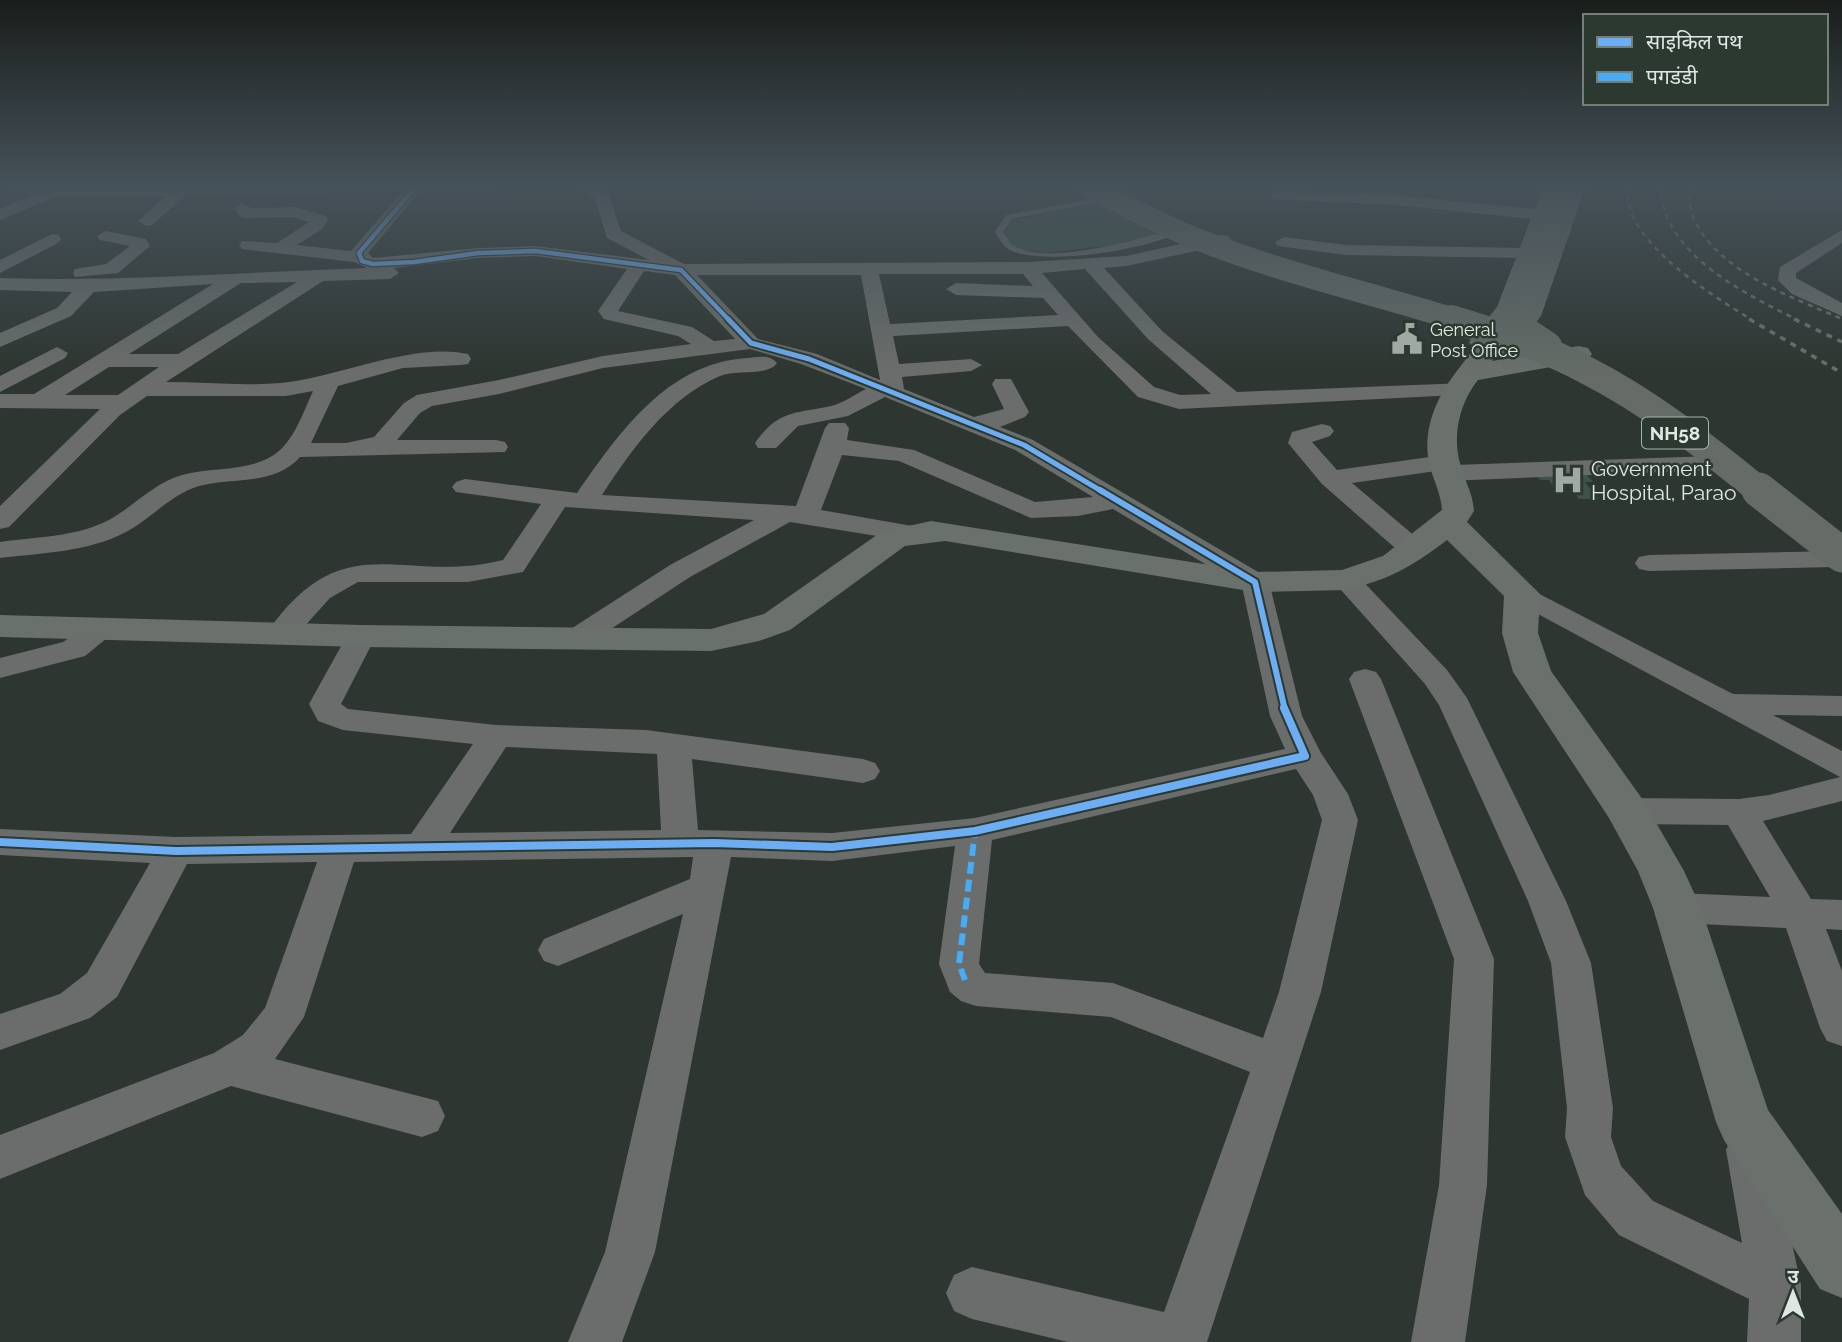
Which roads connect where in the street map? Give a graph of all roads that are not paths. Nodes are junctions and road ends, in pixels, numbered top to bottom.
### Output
1 (36, 248) edge
2 (139, 248) edge
3 (260, 248) edge
4 (281, 248) edge
5 (366, 248) edge
6 (602, 248) edge
7 (638, 248) edge
8 (1009, 248) edge
9 (1111, 248) edge
10 (1187, 248) edge
11 (1226, 248) edge
12 (1228, 248) edge
13 (1235, 248) edge
14 (1254, 248) edge
15 (1284, 248) edge
16 (1470, 248) edge
17 (1530, 248) edge
18 (1544, 248) edge
19 (1555, 248) edge
20 (1823, 248) edge
21 (278, 250) junction
22 (1285, 252) junction
23 (1474, 253) junction
24 (1528, 253) junction
25 (358, 257) junction
26 (589, 258) junction
27 (414, 262) junction
28 (639, 265) junction
29 (1091, 265) junction
30 (0, 267) edge
31 (1028, 268) junction
32 (869, 269) junction
33 (952, 269) junction
34 (681, 270) junction
35 (568, 274) dead end
36 (318, 277) junction
37 (237, 278) junction
38 (173, 280) junction
39 (602, 281) dead end
40 (0, 284) edge
41 (626, 284) junction
42 (49, 287) junction
43 (88, 287) junction
44 (956, 289) junction
45 (1049, 292) junction
46 (140, 301) dead end
47 (1842, 310) edge
48 (251, 317) junction
49 (1073, 320) junction
50 (170, 321) junction
51 (963, 326) junction
52 (881, 331) junction
53 (0, 341) edge
54 (751, 343) junction
55 (710, 348) junction
56 (1510, 350) junction
57 (57, 353) dead end
58 (460, 359) dead end
59 (809, 359) junction
60 (183, 360) junction
61 (104, 361) junction
62 (971, 365) dead end
63 (329, 382) junction
64 (889, 384) junction
65 (1003, 384) dead end
66 (0, 385) edge
67 (134, 396) junction
68 (1231, 399) junction
69 (0, 401) edge
70 (39, 401) junction
71 (827, 415) junction
72 (971, 424) junction
73 (1322, 431) dead end
74 (767, 443) dead end
75 (365, 447) junction
76 (496, 447) dead end
77 (832, 447) junction
78 (293, 450) junction
79 (1714, 463) junction
80 (1446, 467) junction
81 (1331, 479) junction
82 (465, 487) dead end
83 (571, 500) junction
84 (1116, 500) junction
85 (795, 514) junction
86 (0, 521) edge
87 (1449, 523) junction
88 (908, 533) junction
89 (1413, 549) junction
90 (0, 550) edge
91 (1841, 552) edge
92 (1649, 563) dead end
93 (1346, 580) junction
94 (1255, 582) junction
95 (1522, 594) junction
96 (0, 626) edge
97 (103, 629) junction
98 (281, 634) junction
99 (361, 636) junction
100 (577, 638) junction
101 (0, 668) edge
102 (1365, 679) dead end
103 (1727, 704) junction
104 (1842, 706) edge
105 (496, 736) junction
106 (674, 745) junction
107 (1305, 756) junction
108 (1842, 766) edge
109 (863, 771) dead end
110 (1842, 789) edge
111 (1627, 811) junction
112 (1739, 812) junction
113 (975, 831) junction
114 (0, 842) edge
115 (697, 843) junction
116 (422, 846) junction
117 (340, 849) junction
118 (176, 851) junction
119 (708, 887) junction
120 (1677, 908) junction
121 (1801, 915) junction
122 (1842, 915) edge
123 (558, 950) dead end
124 (1842, 1028) edge
125 (0, 1032) edge
126 (1276, 1062) junction
127 (230, 1067) junction
128 (422, 1116) dead end
129 (1744, 1122) junction
130 (0, 1157) edge
131 (1842, 1267) edge
132 (1775, 1285) junction
133 (972, 1293) dead end
134 (595, 1342) edge
135 (1180, 1342) edge
136 (1438, 1342) edge
137 (1774, 1342) edge

1 - 30 street
2 - 42 street
3 - 21 street
4 - 21 street
5 - 25 street
6 - 26 street
7 - 34 street
8 - 9 lane
10 - 29 street
11 - 91 highway, bridge
12 - 56 highway, NH58
13 - 56 highway, bridge
14 - 22 highway, NH58
15 - 22 street
16 - 23 street
17 - 24 highway
18 - 56 highway, bridge
19 - 56 highway
20 - 47 street
21 - 25 street
22 - 23 street
22 - 56 highway, NH58
23 - 24 street
24 - 56 highway
25 - 27 street
26 - 27 street
26 - 28 street
26 - 35 street
27 - 36 street
28 - 34 street
28 - 41 street
29 - 31 street
29 - 68 street
31 - 33 street
31 - 45 street
32 - 33 street
32 - 34 street
32 - 52 street
33 - 44 street
34 - 54 street
36 - 37 street
36 - 48 street
37 - 38 street
37 - 50 street
38 - 43 street
38 - 46 street
39 - 41 street
40 - 42 street
41 - 55 street
42 - 43 street
43 - 53 street
44 - 45 street
44 - 51 street
45 - 49 street
48 - 50 street
48 - 60 street
49 - 51 street
49 - 68 street
50 - 61 street
51 - 52 street
52 - 64 street
54 - 55 street
54 - 59 street
55 - 75 street
56 - 68 street
56 - 79 highway, NH58
56 - 80 street
56 - 91 highway, bridge
56 - 91 highway, NH58
57 - 66 street
58 - 63 street
59 - 64 street
59 - 83 street
60 - 61 street
60 - 67 street
61 - 70 street
62 - 64 street
63 - 67 street
63 - 78 street
64 - 71 street
64 - 72 street
65 - 72 street
67 - 70 street
67 - 86 street
69 - 70 street
71 - 74 street
71 - 77 street
72 - 84 street
73 - 81 street
75 - 76 street
75 - 78 street
77 - 84 street
77 - 85 street
78 - 90 street
79 - 80 street
79 - 91 highway, NH58
80 - 81 street
80 - 87 street
81 - 89 street
82 - 83 street
83 - 85 street
83 - 98 street
84 - 94 street
85 - 88 street
85 - 100 street
87 - 89 street
87 - 95 street
88 - 94 street
88 - 100 street
89 - 93 street
91 - 92 street
93 - 94 street
93 - 132 street
94 - 107 street
95 - 103 street
95 - 111 street
96 - 97 street
97 - 98 street
97 - 101 street
98 - 99 street
99 - 100 street
99 - 105 street
102 - 136 street
103 - 104 street
103 - 108 street
105 - 106 street
105 - 116 street
106 - 109 street
106 - 115 street
107 - 113 street
107 - 126 street
110 - 112 street
111 - 112 street
111 - 120 street
112 - 121 street
113 - 115 street
113 - 126 street
114 - 118 street
115 - 116 street
115 - 119 street
116 - 117 street
117 - 118 street
117 - 127 street
118 - 125 street
119 - 123 street
119 - 134 street
120 - 121 street
120 - 129 street
121 - 122 street
121 - 124 street
126 - 135 street
127 - 128 street
127 - 130 street
129 - 131 street
129 - 132 street
132 - 137 street
133 - 135 street

